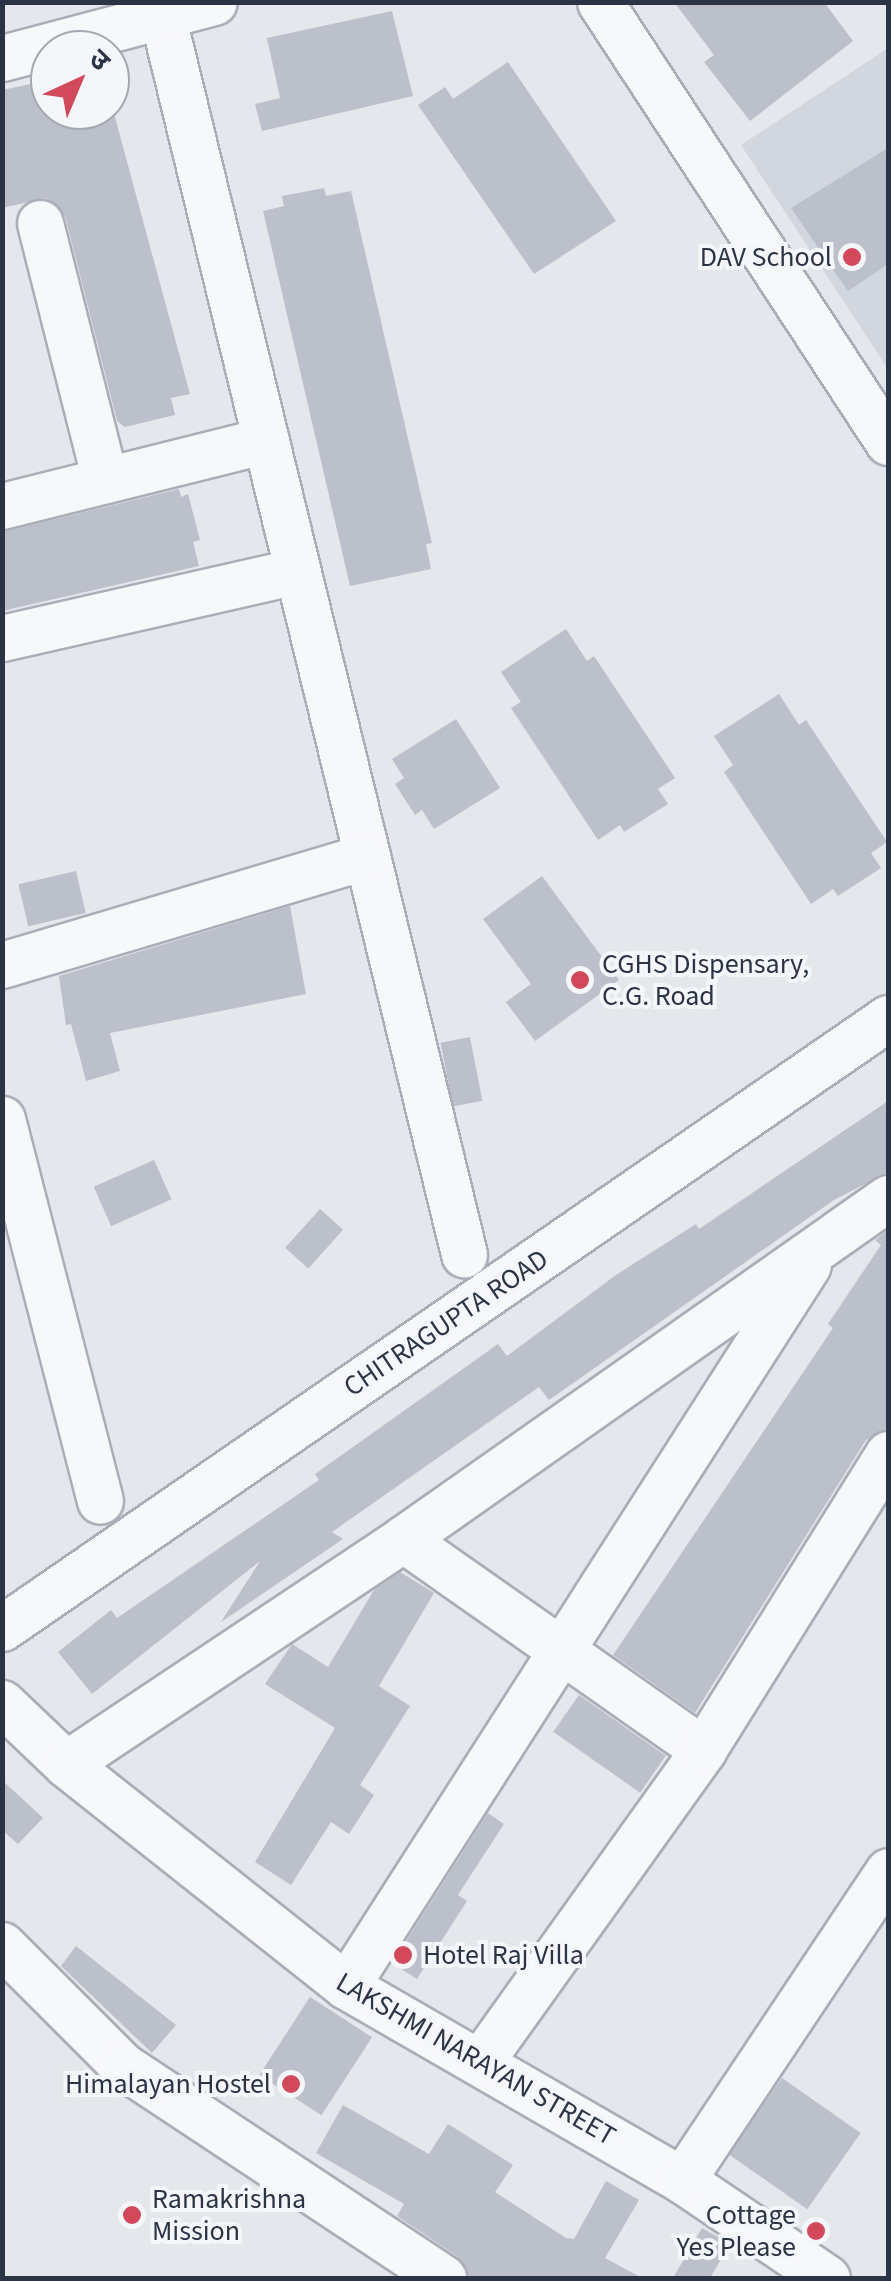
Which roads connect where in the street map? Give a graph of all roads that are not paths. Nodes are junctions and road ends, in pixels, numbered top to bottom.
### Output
1 (214, 2) edge
2 (600, 2) edge
3 (161, 9) edge
4 (2, 58) edge
5 (40, 222) dead end
6 (266, 440) junction
7 (888, 442) edge
8 (105, 480) junction
9 (2, 506) edge
10 (298, 571) junction
11 (2, 638) edge
12 (367, 856) junction
13 (2, 965) edge
14 (888, 1018) edge
15 (2, 1119) edge
16 (10, 1180) edge
17 (888, 1198) edge
18 (820, 1246) junction
19 (464, 1254) dead end
20 (888, 1454) edge
21 (100, 1501) dead end
22 (403, 1539) junction
23 (2, 1628) edge
24 (562, 1646) junction
25 (2, 1702) edge
26 (702, 1750) junction
27 (66, 1764) junction
28 (888, 1871) edge
29 (2, 1945) edge
30 (346, 1986) junction
31 (480, 2062) junction
32 (682, 2180) junction
33 (386, 2263) edge
34 (444, 2278) edge
35 (827, 2278) edge

1 - 3 street
2 - 7 street
3 - 4 street
3 - 6 street
5 - 8 street
6 - 8 street
6 - 10 street
8 - 9 street
10 - 11 street
10 - 12 street
12 - 13 street
12 - 19 street
14 - 23 street, CHITRAGUPTA ROAD
15 - 16 street
16 - 21 street
17 - 18 street
18 - 22 street
18 - 24 street
20 - 26 street
22 - 24 street
22 - 27 street
24 - 26 street
24 - 30 street
25 - 27 street, LAKSHMI NARAYAN STREET
26 - 31 street
27 - 30 street, LAKSHMI NARAYAN STREET
28 - 32 street
29 - 33 street
30 - 31 street, LAKSHMI NARAYAN STREET
31 - 32 street, LAKSHMI NARAYAN STREET
32 - 35 street, LAKSHMI NARAYAN STREET
33 - 34 street

